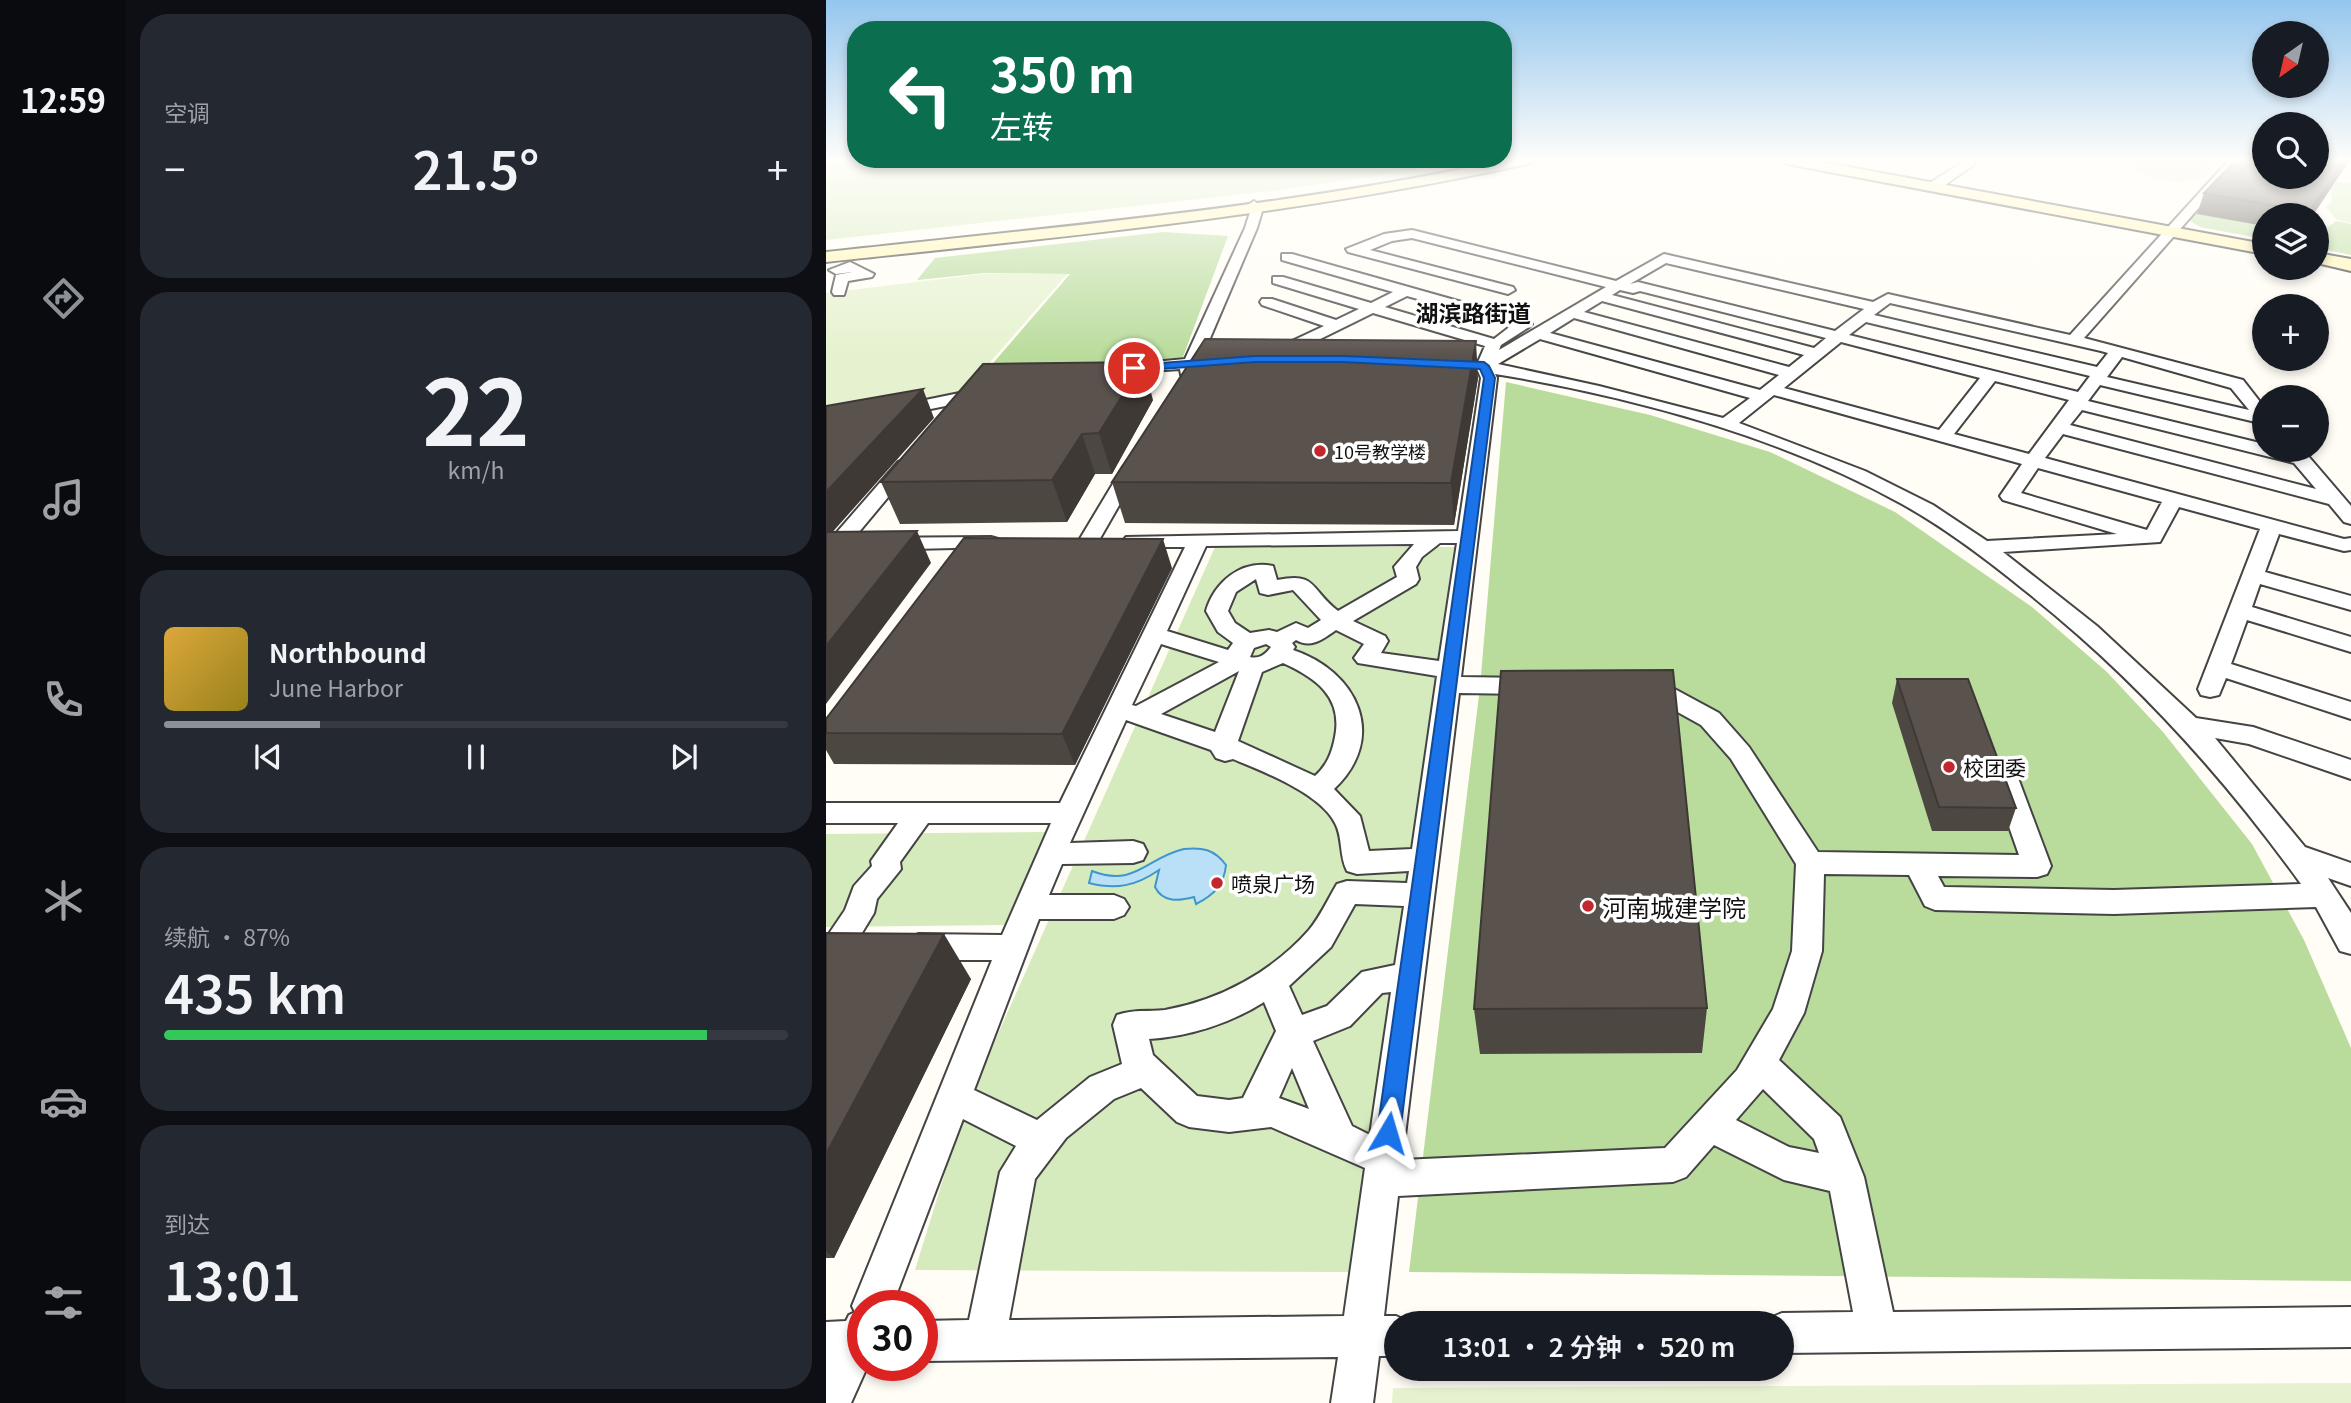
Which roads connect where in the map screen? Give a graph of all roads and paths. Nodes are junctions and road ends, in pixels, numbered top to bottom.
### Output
1 (1135, 225) edge
2 (1249, 225) edge
3 (2139, 225) edge
4 (2174, 225) edge
5 (2169, 231) junction
6 (1451, 244) junction
7 (2252, 247) edge
8 (1287, 257) dead end
9 (2329, 260) edge
10 (1408, 264) junction
11 (2351, 265) edge
12 (1550, 268) junction
13 (1645, 269) junction
14 (832, 272) edge
15 (1685, 279) dead end
16 (1278, 280) dead end
17 (1518, 285) junction
18 (1406, 291) junction
19 (1609, 291) junction
20 (1267, 302) dead end
21 (1371, 308) junction
22 (1471, 309) junction
23 (1571, 313) junction
24 (1859, 315) junction
25 (1337, 325) junction
26 (1538, 334) junction
27 (1836, 335) junction
28 (2074, 340) junction
29 (2118, 351) junction
30 (1815, 353) junction
31 (1489, 355) junction
32 (1287, 358) junction
33 (1319, 358) edge
34 (1243, 359) edge
35 (1266, 359) edge
36 (1194, 361) junction
37 (1424, 362) edge
38 (1097, 373) edge
39 (1791, 373) junction
40 (1991, 375) junction
41 (2098, 376) junction
42 (1004, 389) edge
43 (1177, 390) edge
44 (1766, 393) junction
45 (965, 397) junction
46 (2079, 400) junction
47 (2252, 403) edge
48 (948, 416) edge
49 (2252, 416) edge
50 (873, 417) edge
51 (1726, 425) junction
52 (2058, 427) junction
53 (1942, 437) junction
54 (2252, 443) edge
55 (1144, 447) edge
56 (914, 456) edge
57 (2033, 461) junction
58 (2304, 462) edge
59 (2173, 500) junction
60 (2336, 500) junction
61 (2351, 518) edge
62 (2271, 527) junction
63 (1468, 537) junction
64 (1434, 538) junction
65 (2154, 538) junction
66 (1198, 541) junction
67 (1062, 542) edge
68 (1088, 542) junction
69 (971, 543) junction
70 (1010, 543) edge
71 (2351, 544) edge
72 (831, 545) edge
73 (1982, 547) junction
74 (955, 566) edge
75 (2253, 575) junction
76 (2351, 603) edge
77 (1317, 607) junction
78 (2239, 610) junction
79 (1337, 622) junction
80 (1154, 634) junction
81 (1285, 642) junction
82 (2351, 645) edge
83 (1246, 656) junction
84 (1449, 678) junction
85 (1567, 686) edge
86 (1620, 686) edge
87 (2351, 711) edge
88 (1128, 713) junction
89 (2188, 725) junction
90 (1224, 749) junction
91 (1994, 751) edge
92 (2351, 770) edge
93 (1317, 789) junction
94 (826, 813) edge
95 (920, 813) junction
96 (1069, 813) junction
97 (1133, 852) dead end
98 (1052, 854) junction
99 (2294, 854) junction
100 (1425, 859) junction
101 (1810, 863) junction
102 (1918, 864) junction
103 (2351, 876) edge
104 (1352, 878) junction
105 (1420, 895) junction
106 (2322, 895) junction
107 (1030, 907) junction
108 (1114, 907) dead end
109 (2351, 942) edge
110 (855, 947) edge
111 (1012, 948) junction
112 (1409, 977) junction
113 (1271, 981) junction
114 (1293, 1031) junction
115 (1759, 1063) junction
116 (1145, 1070) junction
117 (954, 1097) junction
118 (1254, 1113) junction
119 (1709, 1125) junction
120 (1339, 1138) junction
121 (1043, 1141) junction
122 (1384, 1169) junction
123 (1846, 1177) junction
124 (874, 1290) edge
125 (2351, 1327) edge
126 (1877, 1332) junction
127 (1794, 1333) edge
128 (1379, 1337) edge
129 (985, 1340) junction
130 (938, 1341) edge
131 (847, 1357) edge
132 (830, 1403) edge
133 (1352, 1403) edge

1 - 14 main road
2 - 36 street
3 - 5 main road
4 - 5 street
5 - 7 main road
5 - 28 street
6 - 10 street
6 - 10 street
6 - 12 street
8 - 18 street
9 - 11 main road
10 - 17 street
12 - 17 street
12 - 19 street
13 - 15 street
13 - 19 street
13 - 24 street
16 - 21 street
17 - 22 street
18 - 21 street
18 - 22 street
19 - 23 street
19 - 27 street
19 - 30 street
20 - 25 street
21 - 25 street
21 - 31 street
22 - 31 street
23 - 26 street
23 - 39 street
24 - 27 street
24 - 28 street
24 - 41 street
25 - 32 street
26 - 31 street
26 - 44 street
27 - 30 street
27 - 40 street
28 - 29 street
29 - 41 street
29 - 47 street
30 - 39 street
31 - 37 street
31 - 51 street
31 - 63 street
32 - 33 street
32 - 35 street
34 - 36 street
36 - 38 street
36 - 43 street
39 - 44 street
40 - 46 street
40 - 53 street
41 - 46 street
41 - 49 street
42 - 45 street
44 - 51 street
44 - 53 street
45 - 48 street
45 - 50 street
46 - 52 street
46 - 54 street
51 - 73 street
52 - 57 street
52 - 60 street
53 - 57 street
55 - 68 street
56 - 72 street
57 - 59 street
57 - 65 street
58 - 60 street
59 - 62 street
59 - 65 street
60 - 61 street
62 - 71 street
62 - 75 street
63 - 64 street
63 - 84 street
64 - 66 street
64 - 79 street
65 - 73 street
66 - 68 street
66 - 80 street
67 - 68 street
69 - 70 street
69 - 72 street
69 - 74 street
73 - 89 street
75 - 76 street
75 - 78 street
77 - 79 street
77 - 81 street
77 - 83 street
78 - 82 street
78 - 87 street
79 - 81 street
79 - 84 street
80 - 83 street
80 - 88 street
81 - 83 street
81 - 93 street
83 - 88 street
83 - 90 street
84 - 85 street
84 - 100 street
86 - 101 street
88 - 90 street
88 - 96 street
89 - 92 street
89 - 99 street
90 - 93 street
91 - 102 street
93 - 104 street
94 - 95 street
95 - 96 street
95 - 110 street
96 - 98 street
97 - 98 street
98 - 107 street
99 - 103 street
99 - 106 street
100 - 104 street
100 - 105 street
101 - 102 street
101 - 115 street
102 - 106 street
104 - 105 street
104 - 113 street
105 - 112 street
106 - 109 street
107 - 108 street
107 - 111 street
110 - 111 street
111 - 117 street
112 - 114 street
112 - 122 street
113 - 114 street
113 - 116 street
114 - 118 street
114 - 120 street
115 - 119 street
115 - 123 street
116 - 118 street
116 - 121 street
117 - 121 street
117 - 124 street
118 - 120 street
119 - 122 street
119 - 123 street
120 - 122 street
121 - 129 street
122 - 128 street
123 - 126 street
125 - 126 street
126 - 127 street
128 - 129 street
128 - 133 street
129 - 130 street
131 - 132 street

